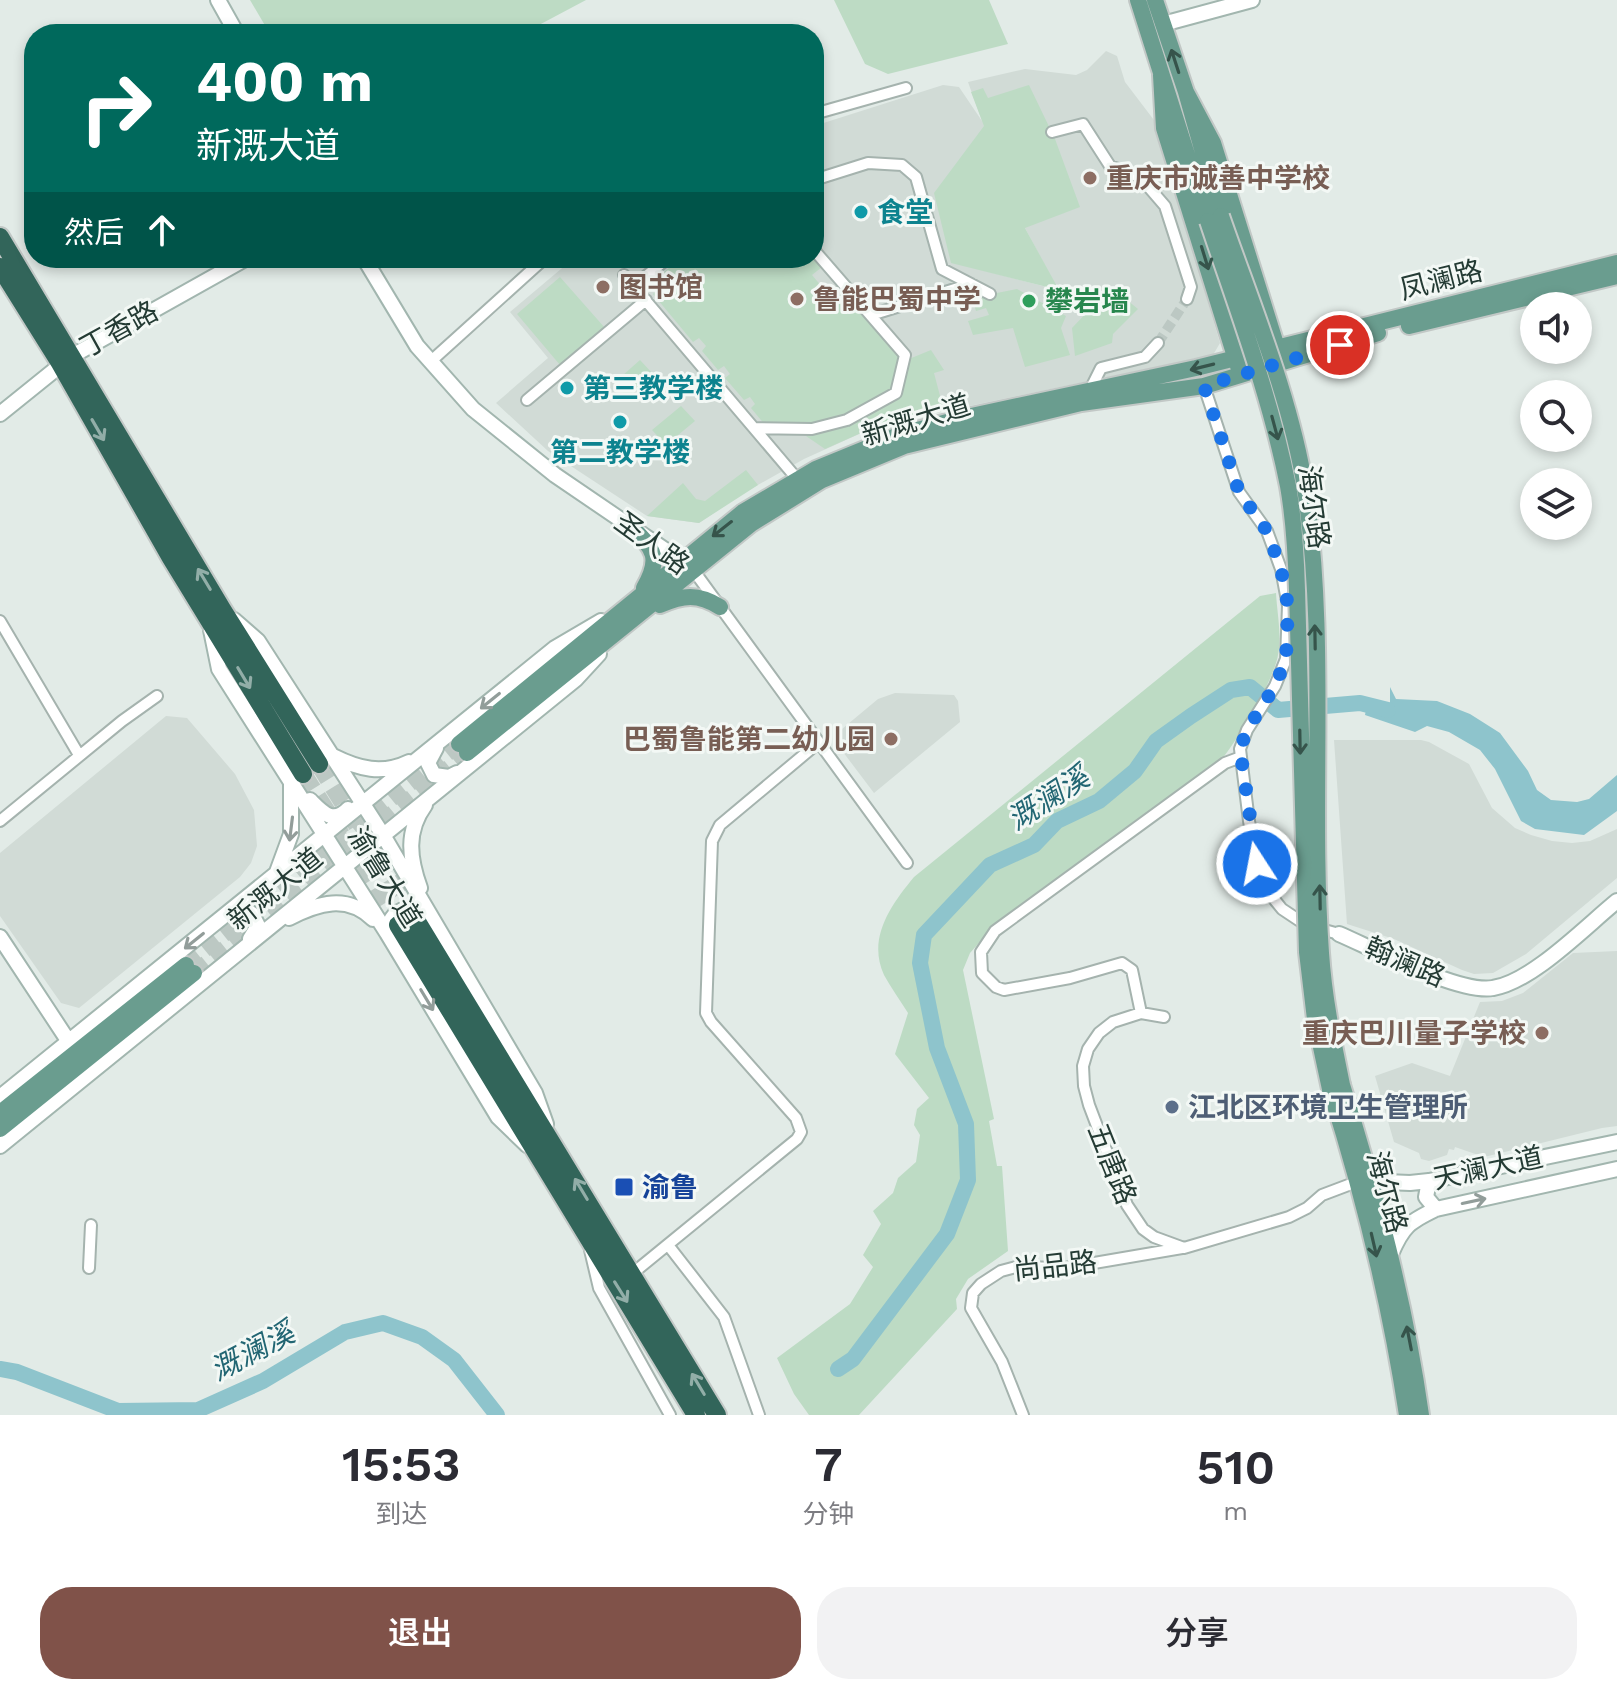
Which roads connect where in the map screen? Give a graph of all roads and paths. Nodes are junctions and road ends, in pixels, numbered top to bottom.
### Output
1 (218, 0) edge
2 (1138, 0) edge
3 (1155, 0) edge
4 (1252, 0) edge
5 (231, 24) edge
6 (1163, 24) junction
7 (1161, 75) junction
8 (906, 88) dead end
9 (1186, 92) junction
10 (824, 111) edge
11 (1052, 132) dead end
12 (824, 177) edge
13 (1214, 218) junction
14 (0, 237) edge
15 (824, 261) edge
16 (1617, 263) edge
17 (0, 267) edge
18 (229, 268) edge
19 (370, 268) edge
20 (534, 268) edge
21 (656, 268) edge
22 (624, 275) dead end
23 (1617, 276) edge
24 (971, 284) junction
25 (634, 286) junction
26 (990, 294) dead end
27 (1187, 299) tunnel mouth
28 (646, 300) junction
29 (871, 315) junction
30 (1158, 343) tunnel mouth
31 (1279, 355) junction
32 (1236, 357) junction
33 (66, 360) junction
34 (430, 362) junction
35 (1241, 374) junction
36 (1204, 386) junction
37 (1090, 390) junction
38 (527, 400) dead end
39 (0, 414) edge
40 (754, 428) junction
41 (790, 429) junction
42 (769, 445) junction
43 (798, 480) junction
44 (630, 525) junction
45 (688, 566) junction
46 (641, 593) junction
47 (720, 607) junction
48 (623, 608) junction
49 (215, 614) junction
50 (641, 614) junction
51 (0, 621) edge
52 (157, 696) dead end
53 (441, 741) junction
54 (818, 743) junction
55 (79, 755) junction
56 (423, 755) junction
57 (464, 755) junction
58 (1241, 757) junction
59 (326, 760) junction
60 (297, 777) junction
61 (346, 778) junction
62 (437, 791) junction
63 (363, 805) junction
64 (0, 821) edge
65 (383, 835) junction
66 (325, 836) junction
67 (907, 863) dead end
68 (344, 866) junction
69 (276, 875) junction
70 (1617, 890) edge
71 (1617, 901) edge
72 (223, 918) junction
73 (407, 923) junction
74 (263, 932) junction
75 (1339, 934) junction
76 (0, 937) edge
77 (239, 951) junction
78 (1141, 1013) junction
79 (1164, 1017) dead end
80 (69, 1042) junction
81 (0, 1097) edge
82 (0, 1113) edge
83 (0, 1129) edge
84 (1617, 1142) edge
85 (0, 1146) edge
86 (1617, 1169) edge
87 (1429, 1181) junction
88 (1366, 1182) junction
89 (1436, 1209) junction
90 (91, 1225) dead end
91 (586, 1236) junction
92 (668, 1245) junction
93 (1184, 1248) junction
94 (1391, 1254) junction
95 (89, 1268) dead end
96 (633, 1273) junction
97 (672, 1357) junction
98 (670, 1415) edge
99 (696, 1415) edge
100 (717, 1415) edge
101 (759, 1415) edge
102 (1023, 1415) edge
103 (1407, 1415) edge
104 (1421, 1415) edge

1 - 5 street
2 - 7 main road, 海尔路
3 - 6 main road, 海尔路
4 - 6 street
9 -> 6 main road, 海尔路
7 - 13 main road, 海尔路
7 -> 32 main road
8 - 10 street
9 - 13 main road, 海尔路
9 - 31 main road
11 - 27 street
12 - 24 street
13 - 88 main road, 海尔路, bridge
14 - 33 highway, 渝鲁大道
15 - 29 street
16 - 31 main road, 凤澜路
17 - 33 highway, 渝鲁大道
18 - 33 street, 丁香路
19 - 34 street, 圣人路
20 - 34 street
21 - 25 street
22 - 25 street
23 - 31 main road, 凤澜路
24 - 26 street
24 - 29 street
25 - 28 street
28 - 38 street
28 - 40 street
29 - 41 street
30 - 37 street
31 - 32 main road, 新溉大道
31 - 35 main road, 新溉大道
32 - 35 main road
32 -> 37 main road, 新溉大道
33 - 39 street, 丁香路
33 - 49 highway, 渝鲁大道
34 - 44 street, 圣人路
35 - 36 main road, 新溉大道
36 - 45 main road, 新溉大道
36 - 58 street
37 - 43 main road, 新溉大道
40 - 41 street
40 - 42 street
41 - 42 street
42 - 43 street
43 -> 45 main road, 新溉大道
44 - 45 street, 圣人路
44 - 46 main road
45 - 46 main road, 新溉大道
45 - 47 street, 圣人路
45 - 50 main road, 新溉大道
46 - 48 main road, 新溉大道
47 - 50 main road
47 - 54 street, 圣人路
48 -> 53 street, 新溉大道
48 - 57 main road, 新溉大道
49 - 59 highway, 渝鲁大道
49 -> 60 highway, 渝鲁大道
50 - 57 main road, 新溉大道
51 - 55 street
52 - 55 street
53 - 56 street, 新溉大道
53 - 57 street
54 - 67 street, 圣人路
54 - 92 street
55 - 64 street
56 - 59 street
56 - 63 street, 新溉大道
57 - 62 street, 新溉大道
58 - 75 street
58 - 78 street
59 - 61 street, 渝鲁大道
60 - 61 street
60 - 66 street, 渝鲁大道
60 -> 69 street
61 - 63 street, 渝鲁大道
62 - 65 street, 新溉大道
62 - 73 street
63 - 65 street, 渝鲁大道
63 - 66 street, 新溉大道
65 - 68 street, 新溉大道
65 - 73 street, 渝鲁大道
66 - 68 street, 渝鲁大道
66 - 69 street, 新溉大道
68 - 73 street, 渝鲁大道
68 - 74 street, 新溉大道
69 - 72 street, 新溉大道
70 - 75 street, 翰澜路
71 - 75 street, 翰澜路
72 - 77 street
72 -> 80 street, 新溉大道
73 - 74 street
73 -> 91 highway, 渝鲁大道
96 -> 73 highway, 渝鲁大道
74 - 77 street, 新溉大道
76 - 80 street
77 - 85 street, 新溉大道
78 - 79 street
78 - 93 street, 五唐路
80 - 81 street, 新溉大道
82 - 83 main road
84 - 87 street, 天澜大道
89 -> 86 street, 天澜大道
87 - 88 street, 天澜大道
87 - 89 street
88 - 93 street
88 - 94 main road, 海尔路
88 -> 103 main road, 海尔路
89 - 94 street, 天澜大道
90 - 95 street
91 -> 97 highway, 渝鲁大道
91 - 98 street
92 - 96 street
92 - 101 street
93 - 102 street, 尚品路
104 -> 94 main road, 海尔路
96 - 97 highway, 渝鲁大道
97 - 99 highway, 渝鲁大道
100 -> 97 highway, 渝鲁大道

